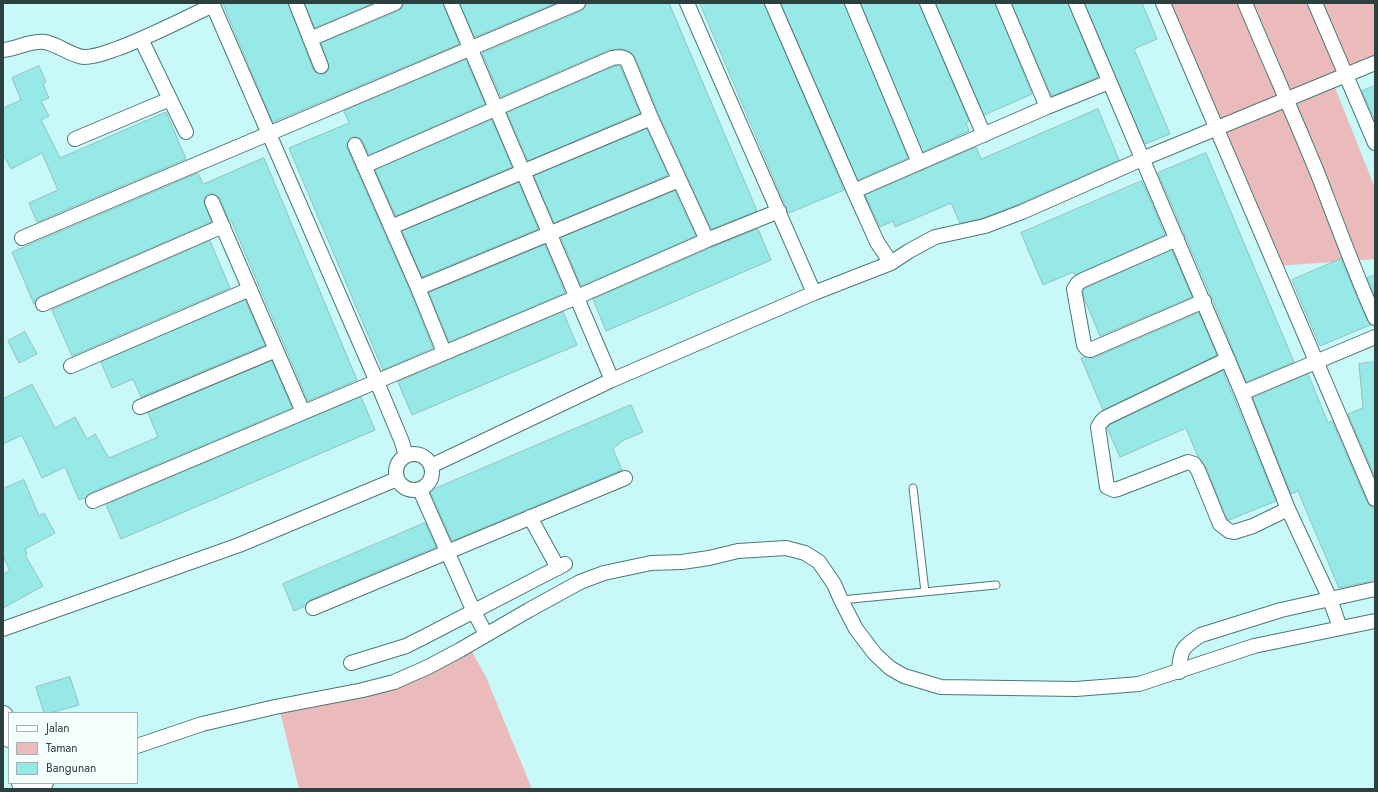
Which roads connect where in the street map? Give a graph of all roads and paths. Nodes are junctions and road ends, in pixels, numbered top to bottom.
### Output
1 (296, 3) edge
2 (395, 3) edge
3 (451, 3) edge
4 (578, 3) edge
5 (687, 3) edge
6 (772, 3) edge
7 (852, 3) edge
8 (927, 3) edge
9 (1003, 3) edge
10 (1076, 3) edge
11 (1163, 3) edge
12 (1245, 3) edge
13 (1315, 3) edge
14 (213, 4) edge
15 (141, 39) junction
16 (310, 39) junction
17 (471, 48) junction
18 (3, 50) edge
19 (1375, 63) edge
20 (321, 66) dead end
21 (1346, 74) junction
22 (1109, 82) junction
23 (170, 98) junction
24 (1286, 99) junction
25 (1047, 107) junction
26 (497, 109) junction
27 (651, 118) junction
28 (1217, 128) junction
29 (186, 132) dead end
30 (268, 133) junction
31 (984, 135) junction
32 (75, 139) dead end
33 (1375, 143) edge
34 (355, 145) dead end
35 (1142, 159) junction
36 (920, 164) junction
37 (364, 166) junction
38 (524, 172) junction
39 (679, 180) junction
40 (854, 191) junction
41 (212, 202) dead end
42 (779, 211) junction
43 (223, 226) junction
44 (391, 227) junction
45 (549, 234) junction
46 (22, 238) dead end
47 (1177, 239) junction
48 (707, 240) junction
49 (891, 263) junction
50 (418, 288) junction
51 (250, 289) junction
52 (814, 293) junction
53 (577, 297) junction
54 (1204, 301) junction
55 (43, 304) dead end
56 (1375, 318) edge
57 (1375, 337) edge
58 (276, 350) junction
59 (444, 352) junction
60 (1228, 359) junction
61 (1315, 362) junction
62 (71, 366) dead end
63 (612, 380) junction
64 (377, 382) junction
65 (1242, 393) junction
66 (140, 407) dead end
67 (303, 412) junction
68 (406, 456) junction
69 (431, 466) junction
70 (625, 478) dead end
71 (397, 479) junction
72 (913, 488) dead end
73 (420, 490) junction
74 (1375, 499) edge
75 (93, 501) dead end
76 (1288, 509) junction
77 (530, 517) junction
78 (448, 552) junction
79 (996, 585) dead end
80 (1375, 589) edge
81 (925, 592) junction
82 (1330, 599) junction
83 (841, 600) junction
84 (312, 608) dead end
85 (474, 612) junction
86 (1375, 620) edge
87 (1340, 628) junction
88 (3, 629) edge
89 (486, 634) junction
90 (351, 663) dead end
91 (1179, 672) junction
92 (3, 716) edge
93 (8, 734) edge
94 (138, 746) edge
95 (44, 784) edge
96 (34, 789) edge

1 - 16 street
2 - 16 street
3 - 17 street
4 - 17 street
5 - 42 street
6 - 40 street
7 - 36 street
8 - 31 street
9 - 25 street
10 - 22 street
11 - 28 street
12 - 24 street
13 - 21 street
14 - 15 street
14 - 30 street
15 - 18 street
15 - 23 street
16 - 20 street
17 - 26 street
17 - 30 street
19 - 21 street
21 - 24 street
21 - 33 street
22 - 25 street
22 - 35 street
23 - 29 street
23 - 32 street
24 - 28 street
24 - 56 street
25 - 31 street
26 - 27 street
26 - 37 street
26 - 38 street
27 - 38 street
27 - 39 street
28 - 35 street
28 - 61 street
30 - 46 street
30 - 64 street
31 - 36 street
34 - 37 street
35 - 47 street
35 - 49 street
36 - 40 street
37 - 44 street
38 - 44 street
38 - 45 street
39 - 45 street
39 - 48 street
40 - 49 street
41 - 43 street
42 - 48 street
42 - 52 street
43 - 51 street
43 - 55 street
44 - 50 street
45 - 50 street
45 - 53 street
47 - 54 street
47 - 54 street
48 - 53 street
49 - 52 street
50 - 59 street
51 - 58 street
51 - 62 street
52 - 63 street
53 - 59 street
53 - 63 street
54 - 60 street
57 - 61 street
58 - 66 street
58 - 67 street
59 - 64 street
60 - 65 street
60 - 76 street
61 - 65 street
61 - 74 street
63 - 69 street
64 - 67 street
64 - 68 street
65 - 76 street
67 - 75 street
68 - 69 street
68 - 71 street
69 - 73 street
70 - 77 street
71 - 73 street
71 - 88 street
72 - 81 lane
73 - 78 street
76 - 82 street
77 - 78 street
77 - 85 street
78 - 84 street
78 - 85 street
79 - 81 lane
80 - 82 street
81 - 83 lane
82 - 87 street
82 - 91 street
83 - 89 street
83 - 91 street
85 - 89 street
85 - 90 street
86 - 87 street
87 - 91 street
89 - 94 street
92 - 93 street
95 - 96 street

